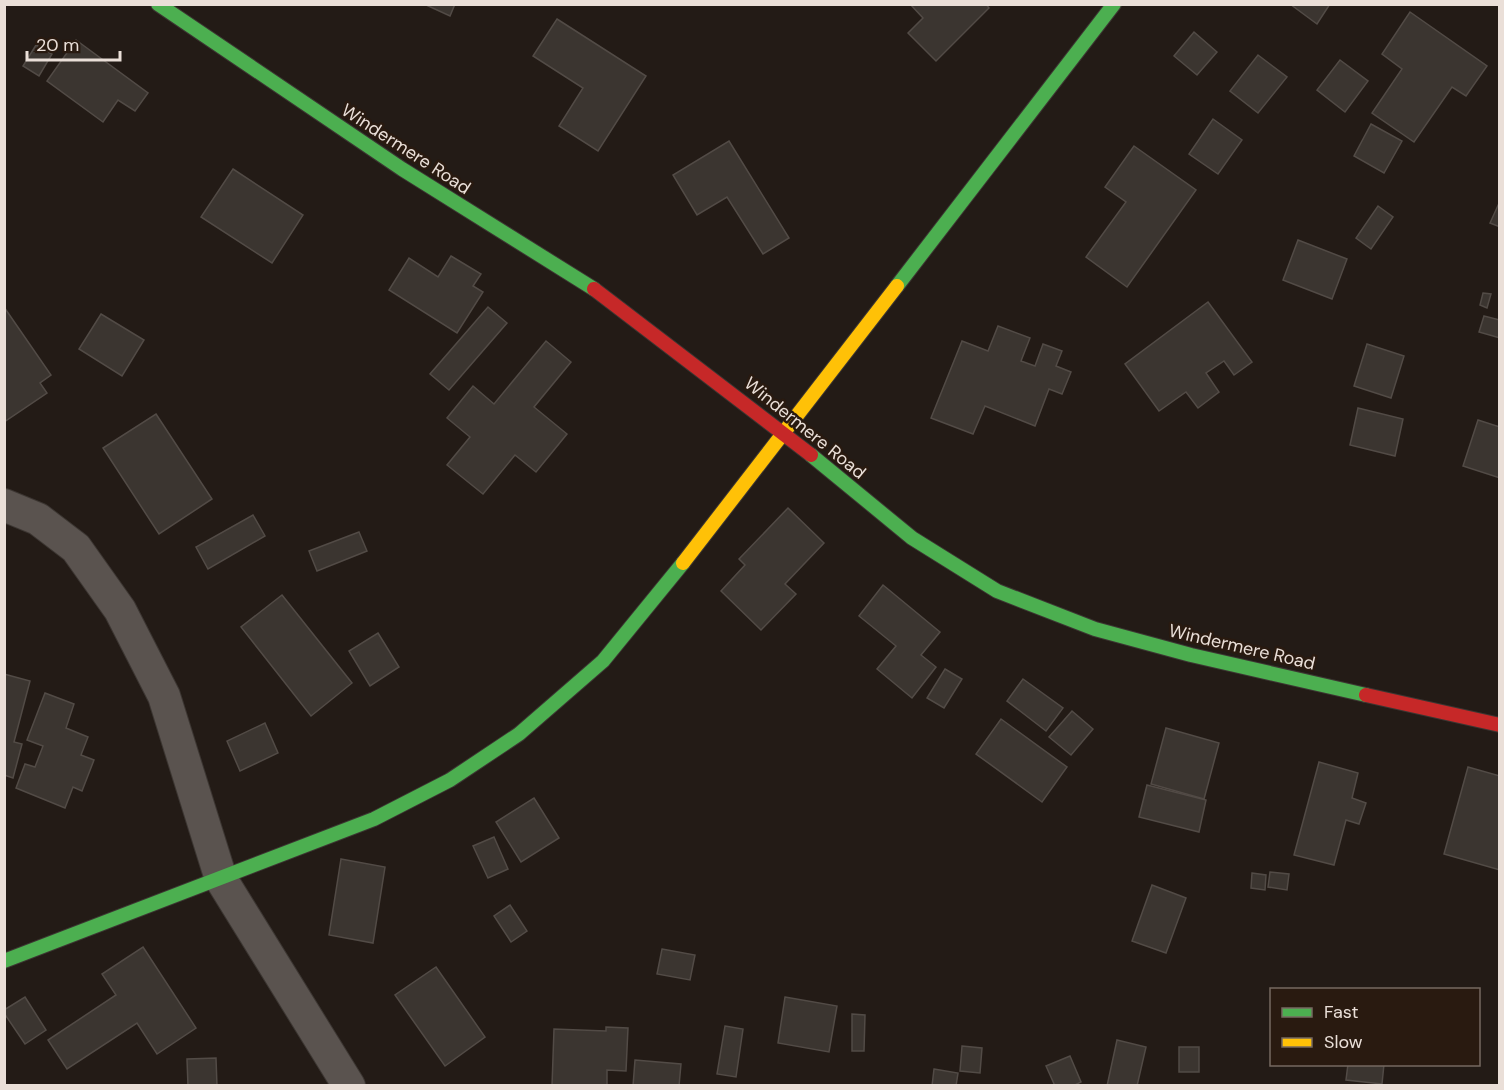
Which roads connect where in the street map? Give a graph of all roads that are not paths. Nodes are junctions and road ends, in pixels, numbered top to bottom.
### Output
1 (158, 4) edge
2 (1114, 4) edge
3 (782, 431) junction
4 (4, 505) edge
5 (1500, 725) edge
6 (221, 879) junction
7 (4, 960) edge
8 (349, 1086) edge

1 - 3 street, Windermere Road
2 - 3 street
3 - 5 street, Windermere Road
3 - 6 street
4 - 6 street
6 - 7 street
6 - 8 street

